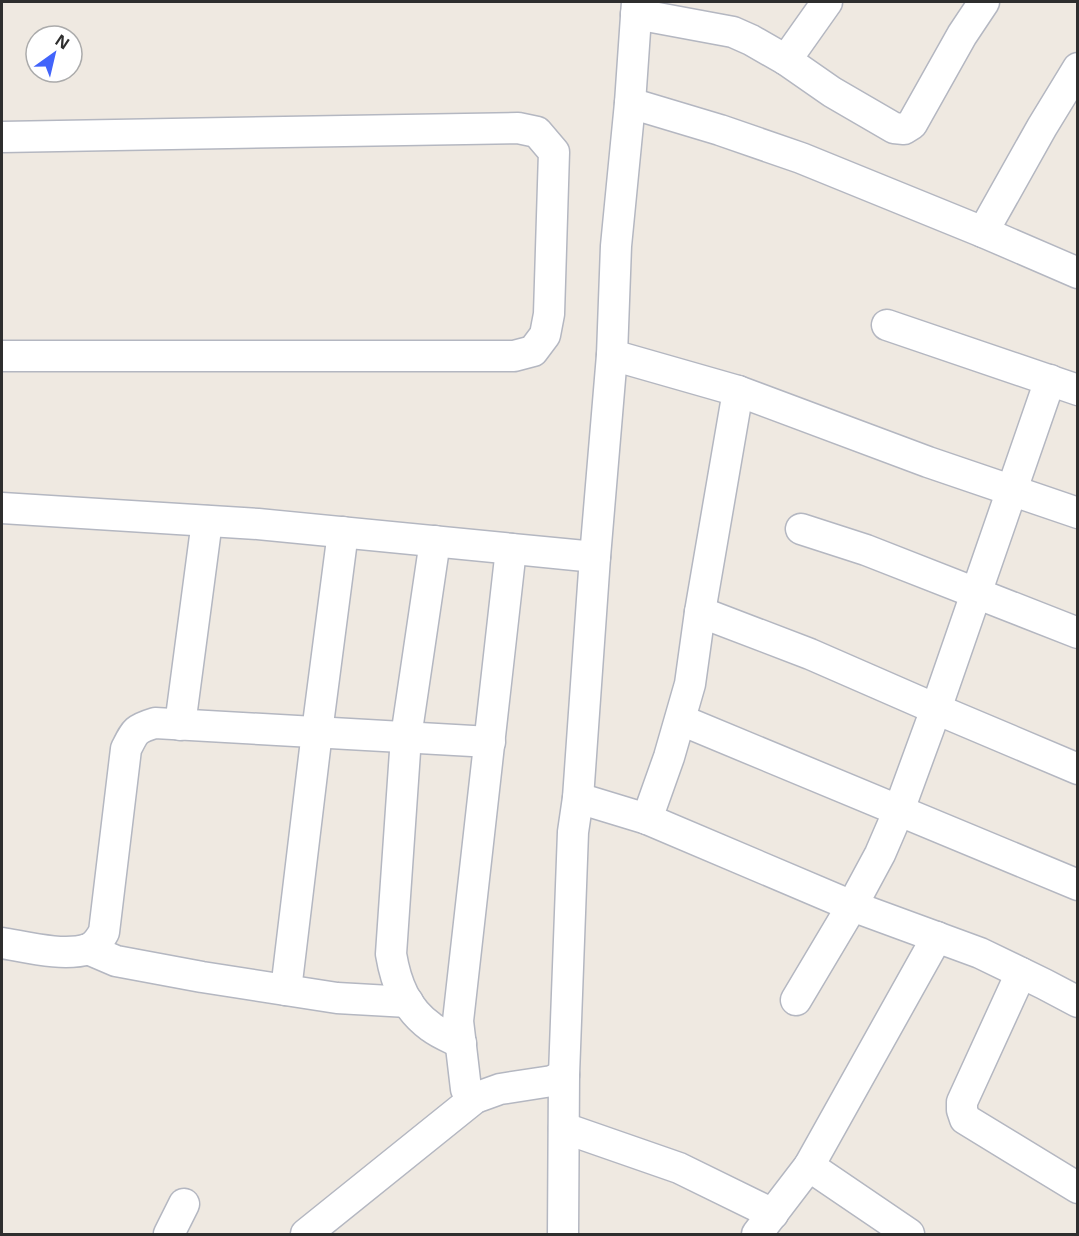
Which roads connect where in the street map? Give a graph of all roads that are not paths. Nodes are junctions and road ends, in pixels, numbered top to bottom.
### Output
1 (827, 2) edge
2 (984, 2) edge
3 (637, 8) edge
4 (786, 60) junction
5 (1077, 68) edge
6 (630, 103) junction
7 (2, 137) edge
8 (983, 232) junction
9 (1077, 273) edge
10 (887, 325) dead end
11 (612, 355) junction
12 (2, 356) edge
13 (1050, 380) junction
14 (1077, 390) edge
15 (738, 391) junction
16 (1011, 490) junction
17 (2, 508) edge
18 (1077, 513) edge
19 (207, 521) junction
20 (801, 529) dead end
21 (343, 532) junction
22 (435, 541) junction
23 (511, 549) junction
24 (595, 557) junction
25 (975, 593) junction
26 (700, 612) junction
27 (1077, 633) edge
28 (936, 709) junction
29 (681, 720) junction
30 (180, 725) junction
31 (317, 732) junction
32 (406, 737) junction
33 (490, 742) junction
34 (1077, 770) edge
35 (578, 798) junction
36 (899, 810) junction
37 (647, 819) junction
38 (1077, 885) edge
39 (852, 906) junction
40 (937, 937) junction
41 (2, 943) edge
42 (88, 949) junction
43 (1021, 973) junction
44 (286, 990) junction
45 (796, 1000) dead end
46 (408, 1002) junction
47 (1077, 1002) edge
48 (461, 1043) junction
49 (564, 1076) junction
50 (475, 1098) junction
51 (564, 1128) junction
52 (809, 1166) junction
53 (1077, 1188) edge
54 (184, 1204) dead end
55 (765, 1224) edge
56 (169, 1234) edge
57 (306, 1234) edge
58 (562, 1234) edge
59 (909, 1234) edge

1 - 4 street
2 - 4 street
3 - 4 street
3 - 6 street
5 - 8 street
6 - 8 street
6 - 11 street
7 - 12 street
8 - 9 street
10 - 13 street
11 - 15 street
11 - 24 street
13 - 14 street
13 - 16 street
15 - 16 street
15 - 26 street
16 - 18 street
16 - 25 street
17 - 19 street
19 - 21 street
19 - 30 street
20 - 25 street
21 - 22 street
21 - 31 street
22 - 23 street
22 - 32 street
23 - 24 street
23 - 33 street
24 - 35 street
25 - 27 street
25 - 28 street
26 - 28 street
26 - 29 street
28 - 34 street
28 - 36 street
29 - 36 street
29 - 37 street
30 - 31 street
30 - 42 street
31 - 32 street
31 - 44 street
32 - 33 street
32 - 46 street
33 - 48 street
35 - 37 street
35 - 49 street
36 - 38 street
36 - 39 street
37 - 39 street
39 - 40 street
39 - 45 street
40 - 43 street
40 - 52 street
41 - 42 street
42 - 44 street
43 - 47 street
43 - 53 street
44 - 46 street
46 - 48 street
48 - 50 street
49 - 50 street
49 - 51 street
50 - 57 street
51 - 55 street
51 - 58 street
52 - 55 street
52 - 59 street
54 - 56 street

